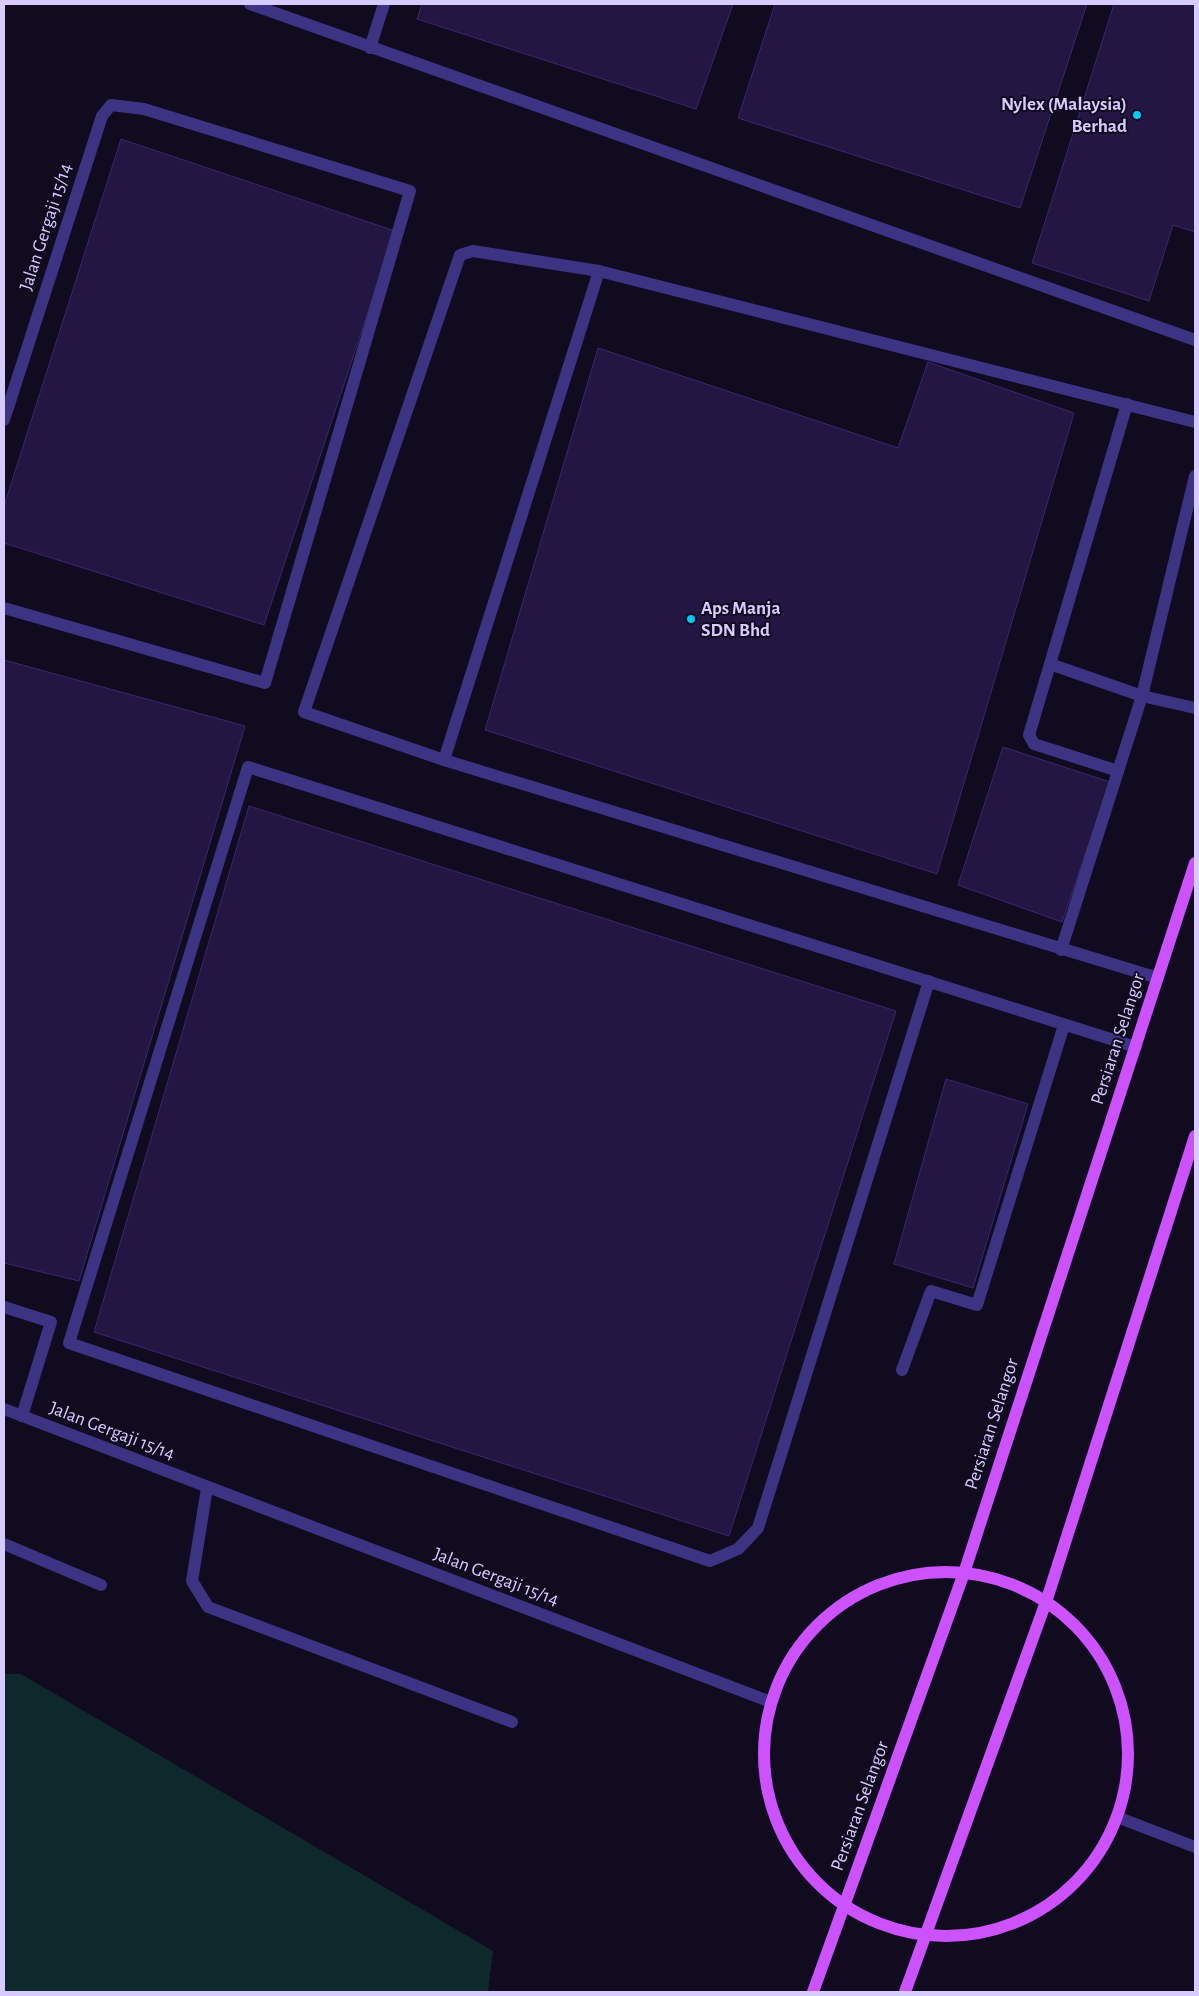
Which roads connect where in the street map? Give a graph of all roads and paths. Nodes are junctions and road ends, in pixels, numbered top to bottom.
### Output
1 (250, 4) edge
2 (384, 4) edge
3 (370, 48) junction
4 (598, 271) junction
5 (1195, 340) edge
6 (1127, 404) junction
7 (4, 420) edge
8 (1195, 422) edge
9 (1195, 476) edge
10 (4, 608) edge
11 (1050, 664) junction
12 (1142, 696) junction
13 (1195, 708) edge
14 (444, 760) junction
15 (1118, 771) junction
16 (1195, 863) edge
17 (1061, 950) junction
18 (1158, 978) junction
19 (929, 981) junction
20 (1064, 1025) junction
21 (1136, 1047) junction
22 (1195, 1136) edge
23 (4, 1307) edge
24 (902, 1370) dead end
25 (4, 1409) edge
26 (22, 1416) junction
27 (207, 1488) junction
28 (4, 1544) edge
29 (964, 1572) junction
30 (102, 1585) dead end
31 (1047, 1599) junction
32 (771, 1702) junction
33 (512, 1722) dead end
34 (1117, 1816) junction
35 (1195, 1847) edge
36 (844, 1906) junction
37 (926, 1937) junction
38 (813, 1992) edge
39 (905, 1992) edge

1 - 3 lane
2 - 3 lane
3 - 5 lane
4 - 6 lane
4 - 14 lane
4 - 14 lane
6 - 8 lane
6 - 11 lane
7 - 10 lane, Jalan Gergaji 15/14
9 - 12 lane
11 - 12 lane
11 - 15 lane
12 - 13 lane
12 - 15 lane
14 - 17 lane
15 - 17 lane
16 - 18 main road, Persiaran Selangor
17 - 18 lane
18 - 21 main road, Persiaran Selangor
19 - 19 lane
19 - 20 lane
20 - 21 lane
20 - 24 lane
21 - 29 main road, Persiaran Selangor
22 - 31 main road
23 - 26 lane
25 - 26 lane, Jalan Gergaji 15/14
26 - 27 lane, Jalan Gergaji 15/14
27 - 32 lane, Jalan Gergaji 15/14
27 - 33 lane
28 - 30 lane
29 - 31 main road
29 - 32 main road
29 - 36 main road, Persiaran Selangor
31 - 34 main road
31 - 37 main road
32 - 36 main road
34 - 35 lane
34 - 37 main road
36 - 37 main road
36 - 38 main road, Persiaran Selangor
37 - 39 main road

